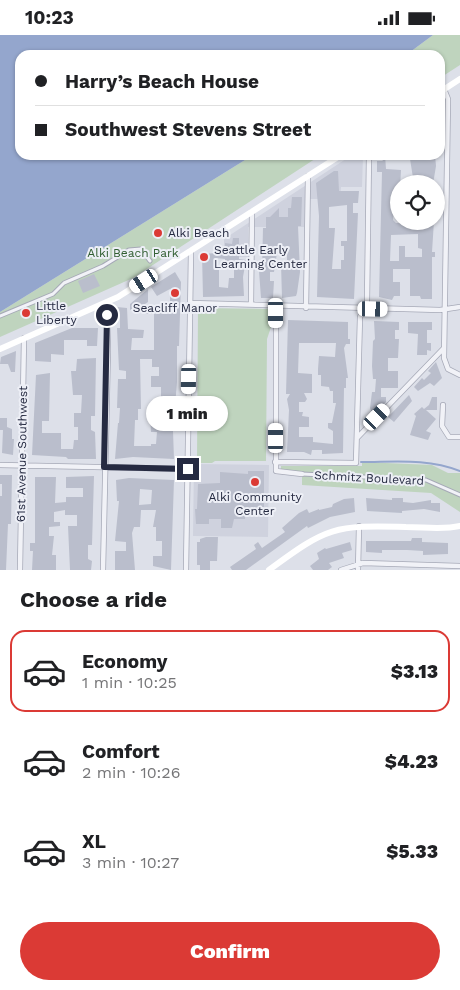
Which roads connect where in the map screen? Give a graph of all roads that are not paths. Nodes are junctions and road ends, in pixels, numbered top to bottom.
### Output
1 (460, 79) edge
2 (445, 89) edge
3 (445, 95) edge
4 (333, 160) edge
5 (369, 160) edge
6 (308, 176) junction
7 (252, 212) junction
8 (190, 251) junction
9 (150, 261) dead end
10 (190, 303) junction
11 (103, 304) junction
12 (252, 304) junction
13 (276, 307) junction
14 (306, 307) junction
15 (460, 307) edge
16 (363, 309) junction
17 (445, 309) junction
18 (0, 316) edge
19 (24, 338) junction
20 (444, 348) junction
21 (0, 349) edge
22 (460, 375) edge
23 (443, 405) dead end
24 (460, 437) edge
25 (357, 438) junction
26 (275, 462) junction
27 (0, 465) edge
28 (22, 465) junction
29 (104, 467) junction
30 (188, 469) junction
31 (302, 474) joint
32 (460, 495) edge
33 (359, 526) junction
34 (460, 526) edge
35 (460, 566) edge
36 (358, 567) edge
37 (20, 570) edge
38 (102, 570) edge
39 (186, 570) edge
40 (269, 570) edge
41 (341, 570) edge

1 - 2 main road
3 - 17 street
4 - 6 main road
5 - 16 street
6 - 7 main road
6 - 14 street
7 - 8 main road
7 - 12 street
8 - 10 street
8 - 11 main road
9 - 18 street
10 - 12 street
10 - 30 street
11 - 19 main road
11 - 29 street
12 - 13 street
13 - 14 street
13 - 26 street
14 - 16 street
15 - 17 street
16 - 17 street
16 - 25 street
17 - 20 street
19 - 21 main road
19 - 28 street, 61st Avenue Southwest
20 - 22 street
20 - 25 street
23 - 24 street
25 - 26 street
26 - 31 street, Schmitz Boulevard
27 - 28 street
28 - 29 street
28 - 37 street, 61st Avenue Southwest
29 - 30 street
29 - 38 street
30 - 39 street
31 - 32 street, Schmitz Boulevard
33 - 34 main road
33 - 36 street
33 - 40 main road
35 - 36 street
36 - 41 street

